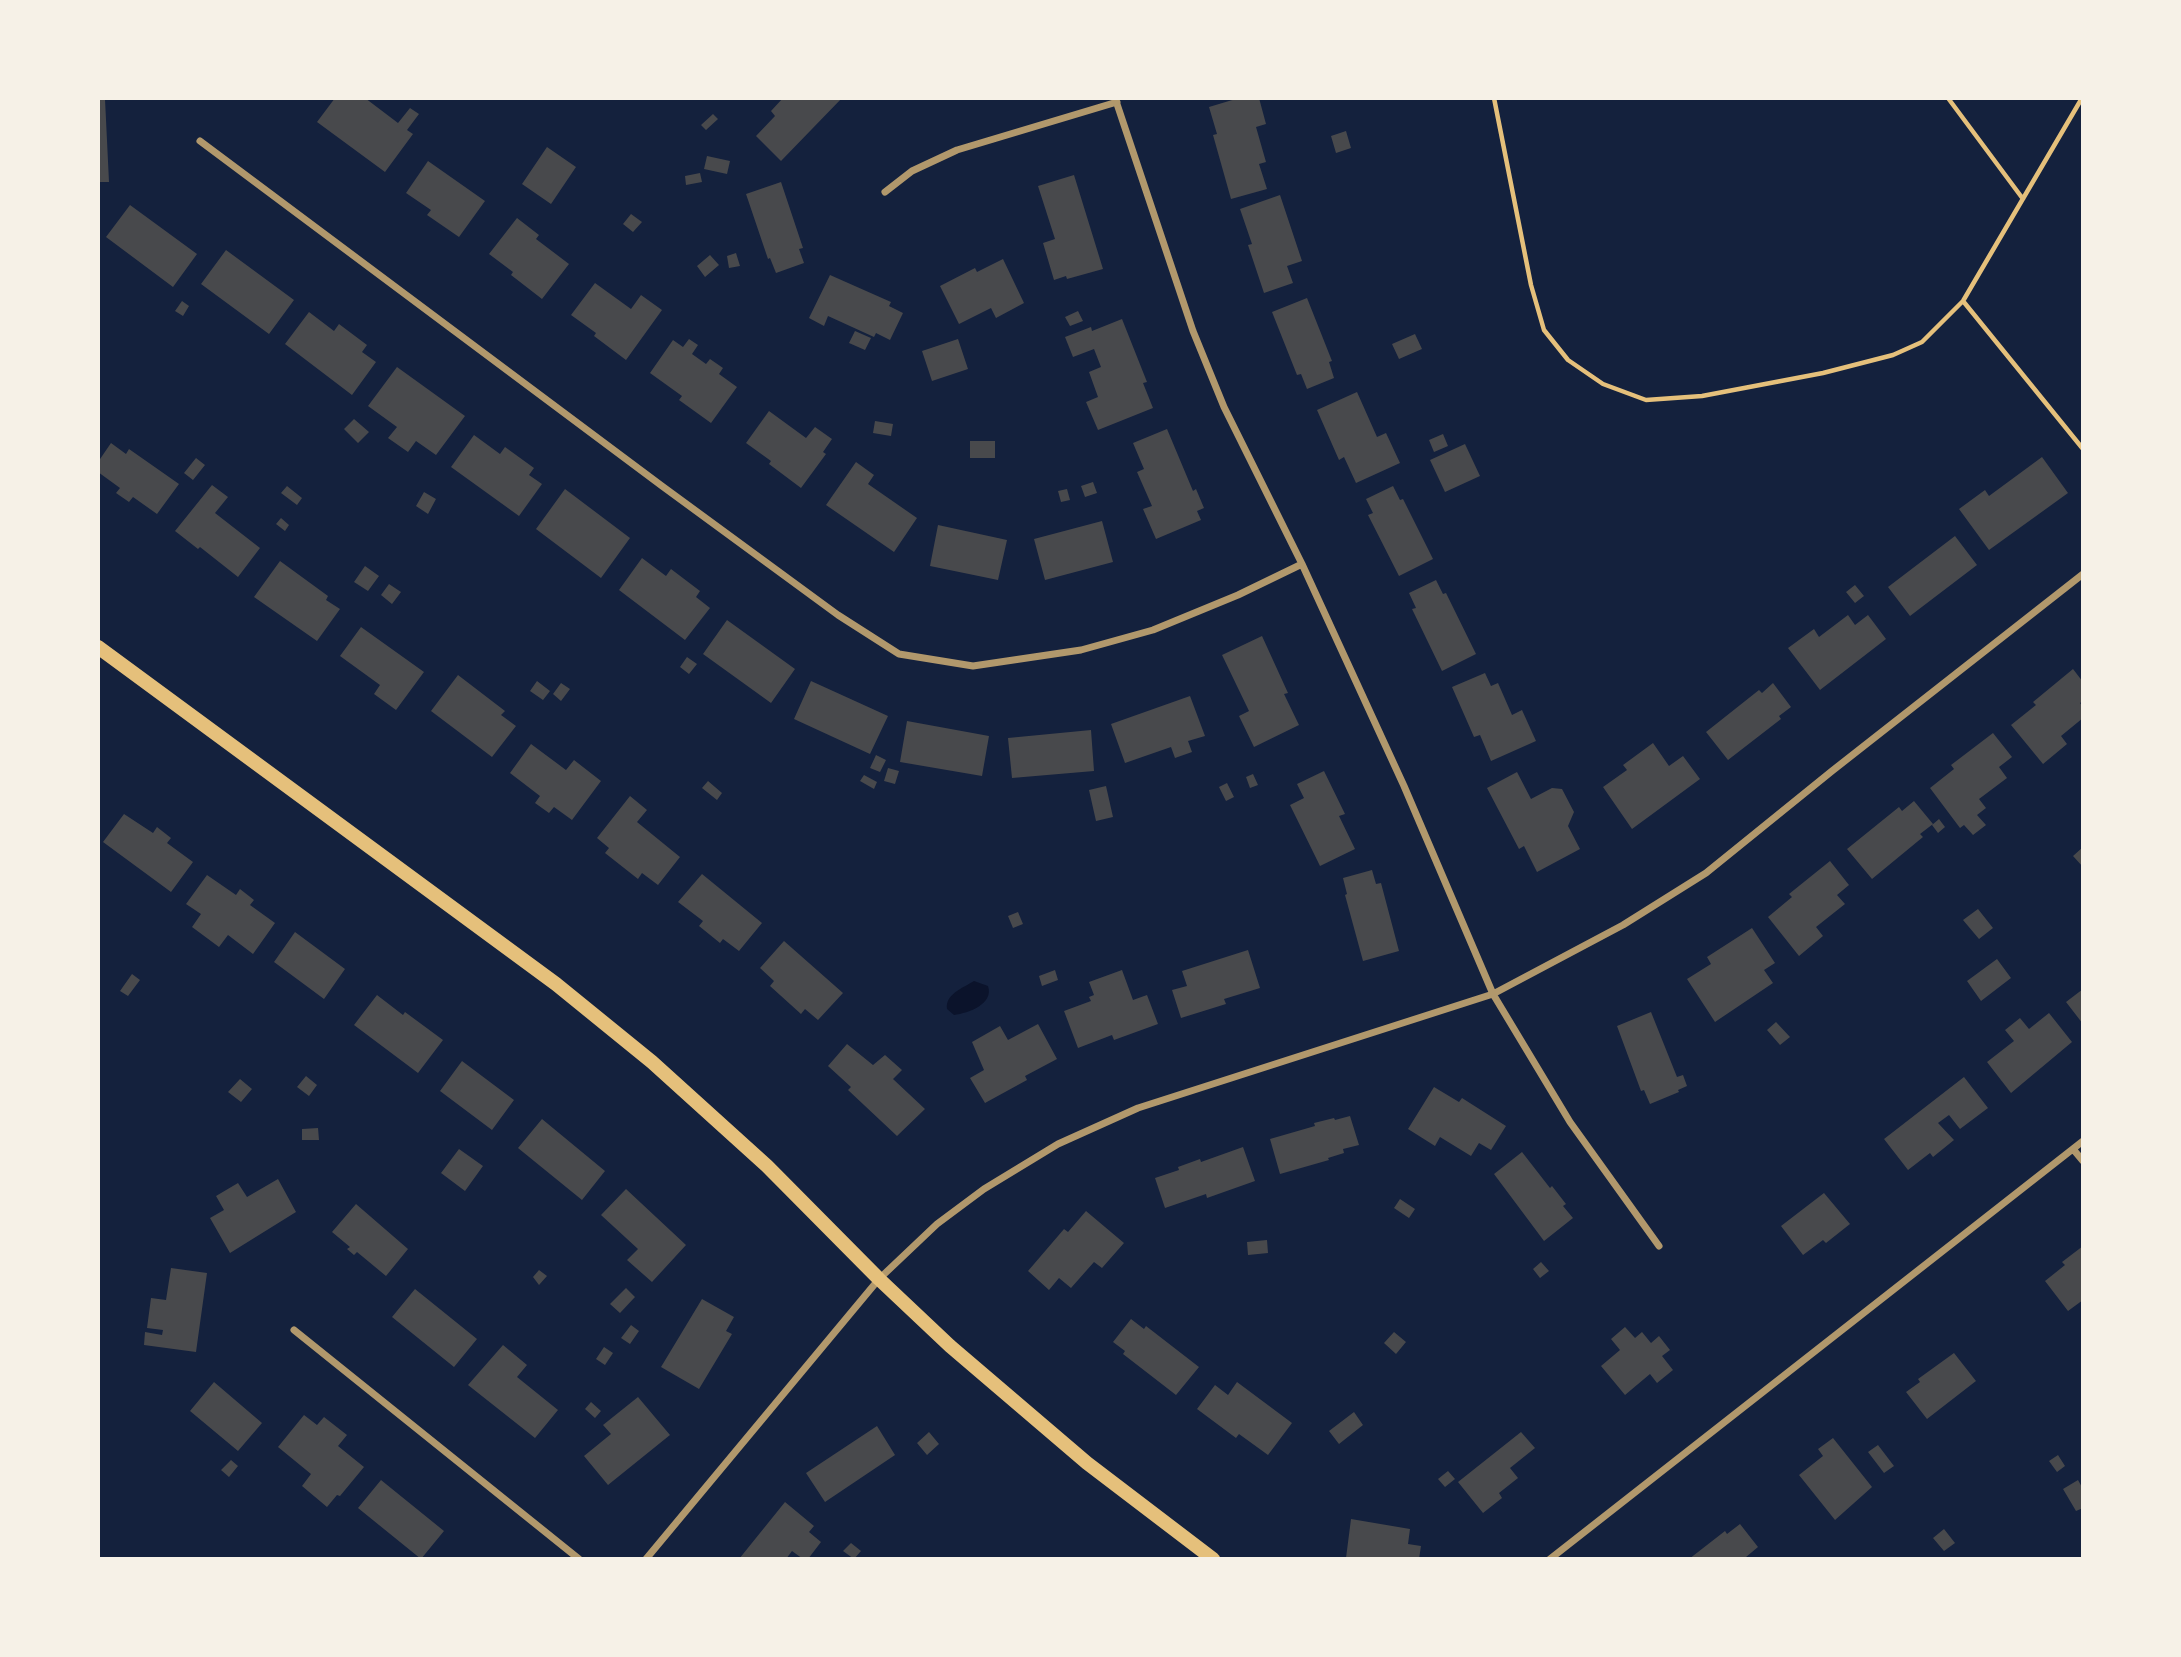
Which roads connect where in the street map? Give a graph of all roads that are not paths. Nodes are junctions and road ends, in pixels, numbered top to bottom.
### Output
1 (1116, 100) edge
2 (200, 141) dead end
3 (885, 192) dead end
4 (1302, 564) junction
5 (2083, 574) edge
6 (98, 647) edge
7 (1493, 994) junction
8 (2083, 1142) edge
9 (2073, 1149) junction
10 (2083, 1161) edge
11 (1659, 1246) dead end
12 (879, 1279) junction
13 (294, 1330) dead end
14 (579, 1559) edge
15 (646, 1559) edge
16 (1213, 1559) edge
17 (1550, 1559) edge

1 - 3 street
1 - 4 street
2 - 4 street
4 - 7 street
5 - 7 street
6 - 12 main road
7 - 11 street
7 - 12 street
8 - 9 street
9 - 10 street
9 - 17 street
12 - 15 street
12 - 16 main road
13 - 14 street

